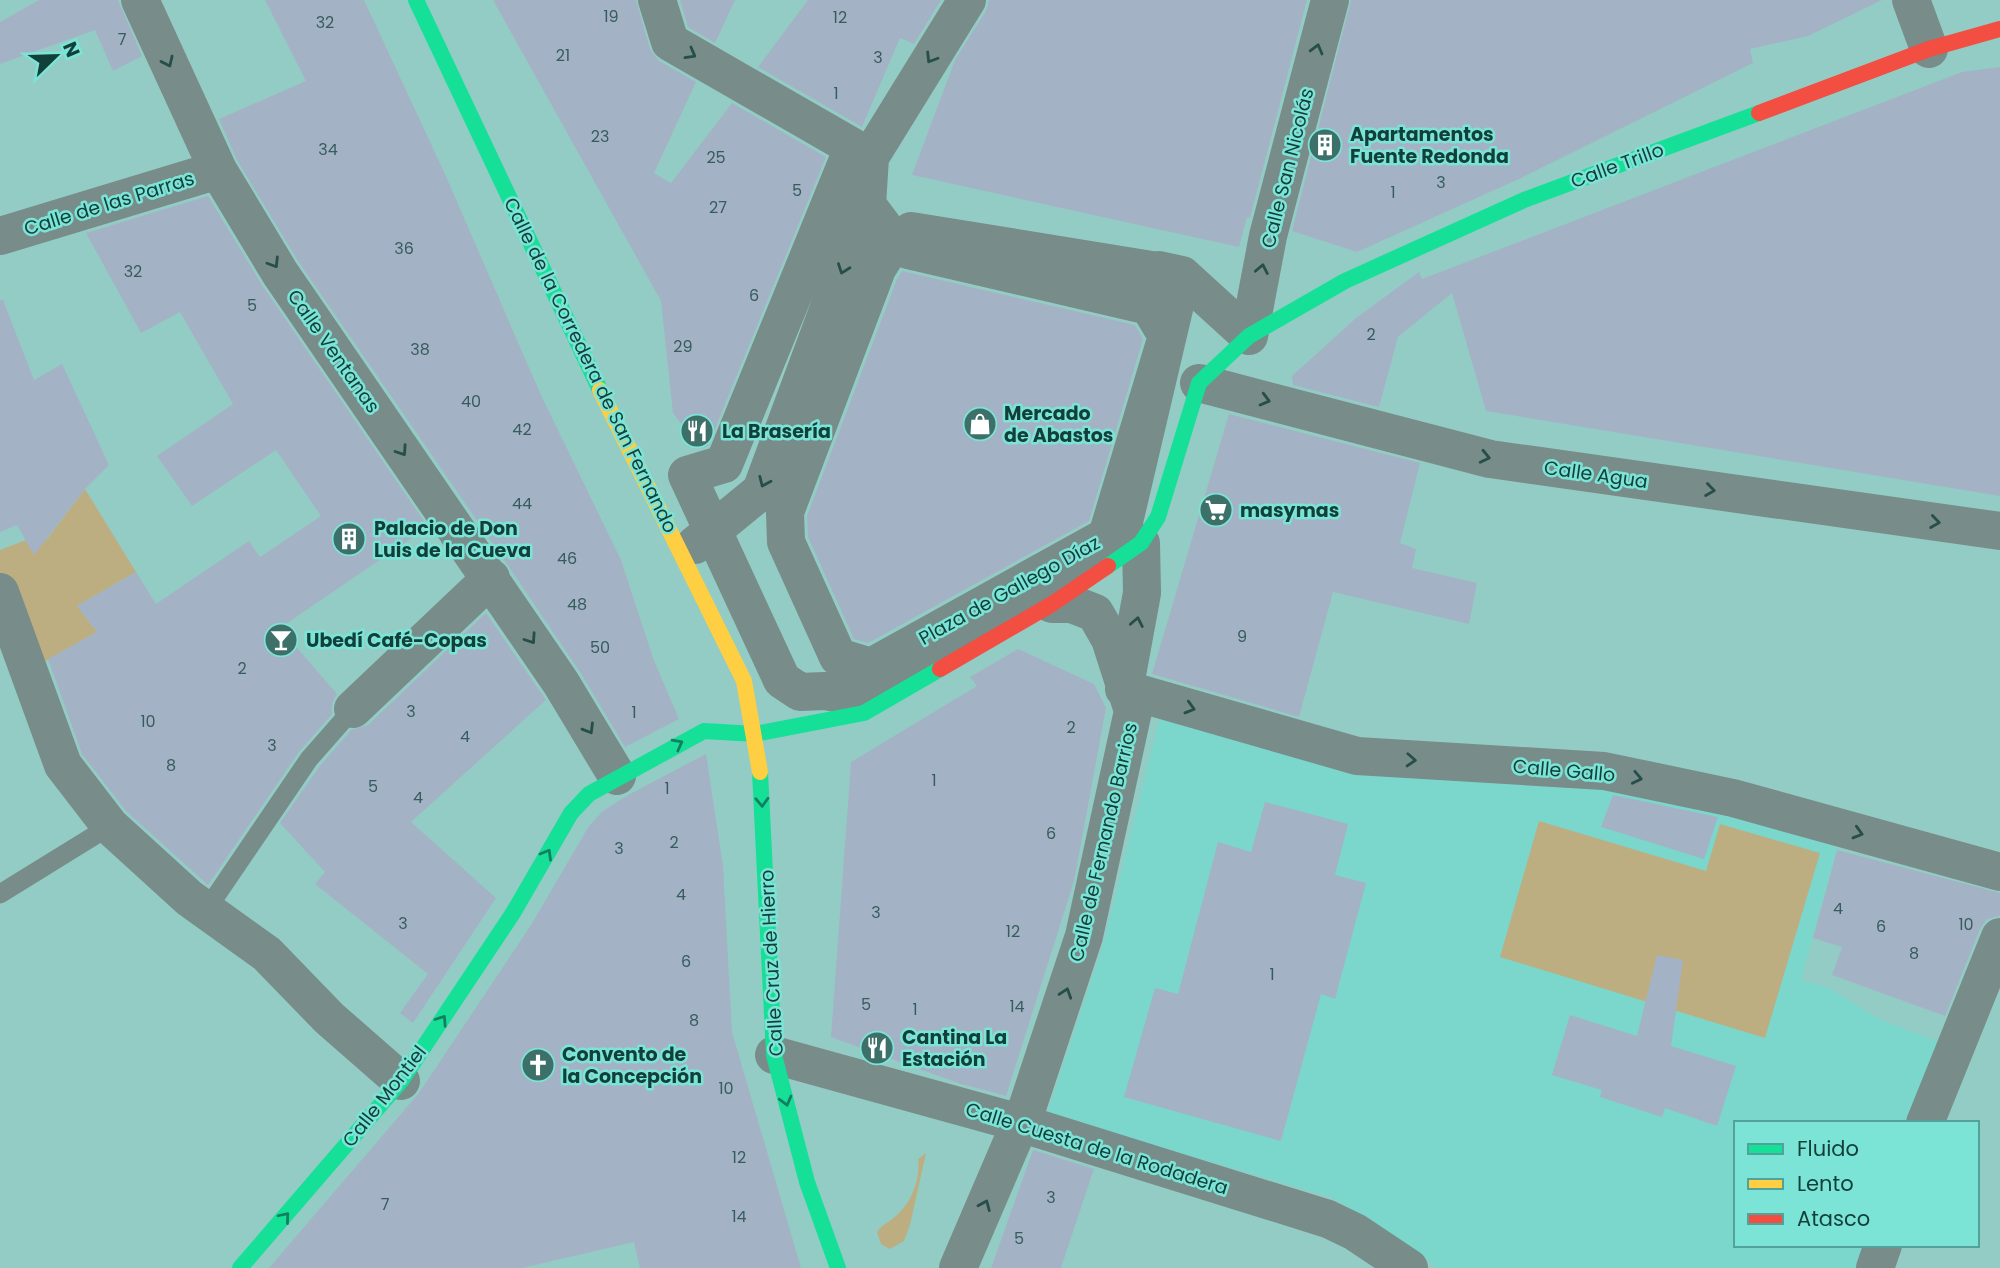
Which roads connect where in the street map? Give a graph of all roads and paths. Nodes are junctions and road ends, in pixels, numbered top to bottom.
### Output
1 (140, 0) edge
2 (416, 0) edge
3 (657, 0) edge
4 (967, 0) edge
5 (1330, 0) edge
6 (1911, 0) edge
7 (2000, 29) edge
8 (1929, 49) junction
9 (870, 157) junction
10 (218, 170) junction
11 (867, 205) junction
12 (0, 236) edge
13 (1182, 275) junction
14 (1249, 336) junction
15 (1199, 383) junction
16 (713, 531) junction
17 (2000, 531) edge
18 (1141, 543) junction
19 (682, 555) junction
20 (491, 578) junction
21 (0, 592) edge
22 (1052, 604) junction
23 (1124, 689) junction
24 (353, 709) joint
25 (755, 734) junction
26 (617, 776) junction
27 (110, 826) junction
28 (2000, 873) edge
29 (0, 894) edge
30 (205, 912) junction
31 (2000, 937) edge
32 (774, 1055) junction
33 (401, 1081) junction
34 (1926, 1121) edge
35 (1020, 1124) junction
36 (1882, 1247) edge
37 (240, 1268) edge
38 (838, 1268) edge
39 (958, 1268) edge
40 (1409, 1268) edge
41 (1875, 1268) edge

1 -> 10 street, Calle Ventanas
2 - 19 street, Calle de la Corredera de San Fernando
3 -> 9 street
4 -> 9 street
14 -> 5 street, Calle San Nicolás
6 - 8 street
7 - 8 street, Calle Trillo
8 - 14 street, Calle Trillo
9 - 11 street
10 - 12 street, Calle de las Parras
10 -> 20 street, Calle Ventanas
11 - 13 street
11 - 13 street, Plaza de Gallego Díaz
11 -> 16 street
11 - 16 street, Plaza de Gallego Díaz
13 - 14 street
13 - 16 street, Plaza de Gallego Díaz
14 - 15 street, Plaza de Gallego Díaz
15 -> 17 street, Calle Agua
15 - 18 street, Plaza de Gallego Díaz
16 - 19 street
18 - 22 street, Plaza de Gallego Díaz
23 -> 18 street
19 - 25 street, Calle de la Corredera de San Fernando
20 - 24 street
20 -> 26 street, Calle Ventanas
21 - 27 street
22 - 23 street, Plaza de Gallego Díaz
22 - 25 street, Plaza de Gallego Díaz
23 -> 28 street, Calle Gallo
35 -> 23 street, Calle de Fernando Barrios
24 - 30 lane
26 -> 25 street, Plaza de Gallego Díaz
25 -> 32 street, Calle Cruz de Hierro
33 -> 26 street, Calle Montiel
27 - 29 lane
27 - 30 street
30 - 33 street
31 - 34 street
32 - 35 street, Calle Cuesta de la Rodadera
32 -> 38 street, Calle Cruz de Hierro
37 -> 33 street, Calle Montiel
39 -> 35 street, Calle de Fernando Barrios
35 - 40 street, Calle Cuesta de la Rodadera
36 - 41 street

